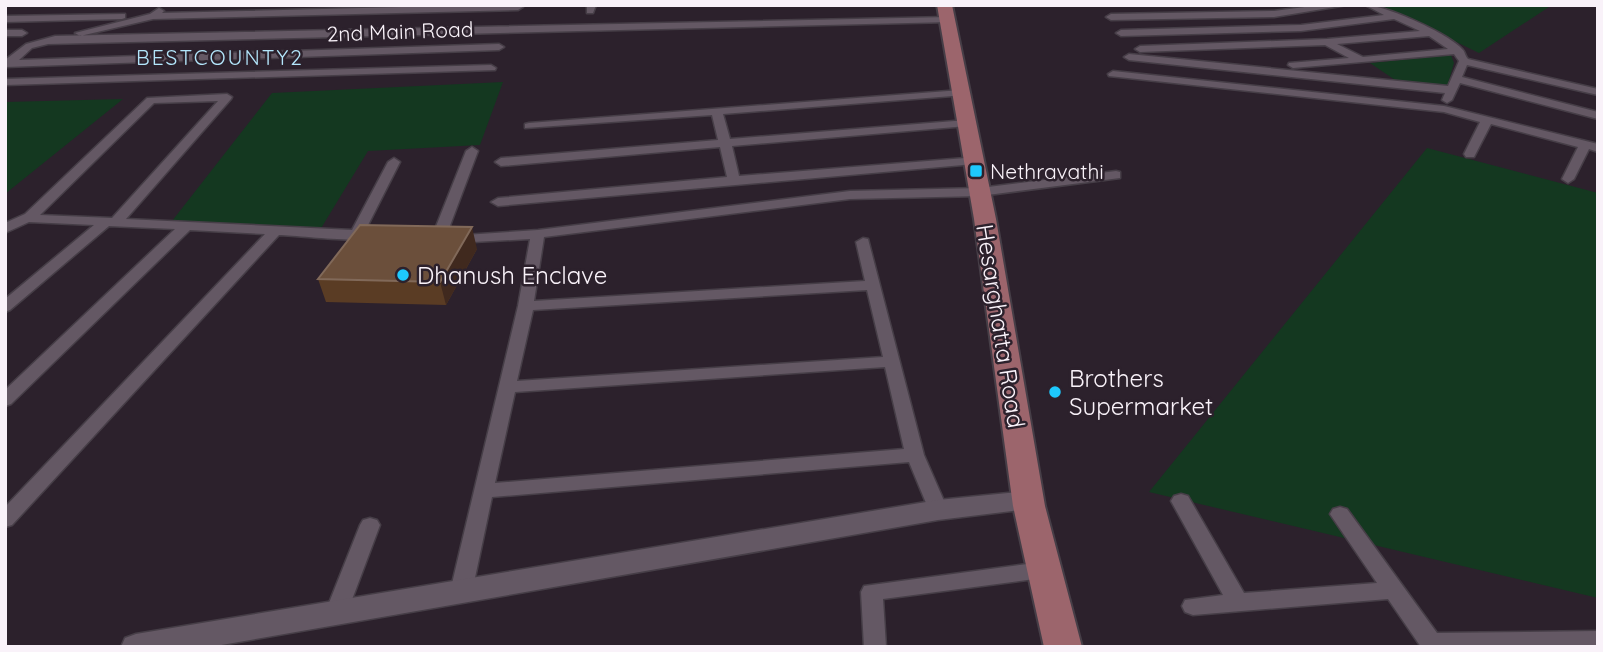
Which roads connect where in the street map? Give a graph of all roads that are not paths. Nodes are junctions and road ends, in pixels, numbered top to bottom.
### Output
1 (166, 5) edge
2 (225, 5) edge
3 (1163, 5) edge
4 (1258, 5) edge
5 (1343, 5) edge
6 (1369, 5) edge
7 (519, 6) edge
8 (467, 7) edge
9 (336, 8) edge
10 (400, 8) edge
11 (280, 9) edge
12 (946, 13) edge
13 (216, 14) junction
14 (1275, 14) junction
15 (155, 15) junction
16 (1175, 16) junction
17 (1111, 17) dead end
18 (1393, 17) junction
19 (5, 19) edge
20 (1301, 28) junction
21 (507, 29) junction
22 (1194, 32) junction
23 (5, 33) edge
24 (22, 33) dead end
25 (1121, 33) dead end
26 (1431, 33) junction
27 (254, 36) junction
28 (47, 41) junction
29 (1327, 43) junction
30 (499, 47) junction
31 (1211, 48) junction
32 (235, 55) junction
33 (1462, 56) junction
34 (1361, 60) junction
35 (7, 64) edge
36 (1229, 66) junction
37 (1251, 68) junction
38 (1113, 74) dead end
39 (213, 77) junction
40 (1458, 79) junction
41 (5, 82) edge
42 (1229, 85) junction
43 (1451, 90) junction
44 (1598, 92) edge
45 (961, 93) junction
46 (192, 98) junction
47 (1444, 109) junction
48 (716, 111) junction
49 (1598, 116) edge
50 (1487, 120) junction
51 (967, 123) junction
52 (529, 127) dead end
53 (724, 141) junction
54 (1591, 146) edge
55 (472, 151) dead end
56 (1470, 154) dead end
57 (974, 160) junction
58 (394, 162) dead end
59 (501, 162) dead end
60 (1116, 175) dead end
61 (1568, 179) dead end
62 (734, 180) junction
63 (980, 192) junction
64 (498, 202) dead end
65 (29, 218) junction
66 (111, 223) junction
67 (186, 226) junction
68 (5, 229) edge
69 (275, 231) junction
70 (538, 233) junction
71 (356, 235) junction
72 (384, 236) edge
73 (863, 242) dead end
74 (874, 285) junction
75 (526, 306) junction
76 (5, 307) edge
77 (892, 361) junction
78 (508, 387) junction
79 (5, 401) edge
80 (915, 455) junction
81 (485, 491) junction
82 (1028, 500) junction
83 (1181, 501) dead end
84 (938, 510) junction
85 (1340, 514) dead end
86 (5, 520) edge
87 (370, 525) dead end
88 (1042, 570) junction
89 (1393, 590) junction
90 (461, 592) junction
91 (1238, 603) junction
92 (1193, 606) dead end
93 (336, 613) junction
94 (1598, 640) edge
95 (1432, 645) edge
96 (136, 647) edge
97 (875, 647) edge
98 (1063, 647) edge

1 - 15 street
2 - 13 street
3 - 16 street
4 - 14 street
5 - 14 street
6 - 18 street
7 - 8 street
7 - 21 street
8 - 10 street
9 - 10 street
9 - 11 street
11 - 13 street
11 - 27 street
12 - 21 street
12 - 45 main road, Hesarghatta Road
13 - 15 street
14 - 16 street
14 - 20 street
15 - 19 street
15 - 28 street
16 - 17 street
16 - 22 street
18 - 20 street
18 - 26 street
20 - 22 street
20 - 29 street
21 - 27 street
21 - 30 street
22 - 25 street
22 - 31 street
23 - 24 street
26 - 29 street
26 - 33 street
27 - 28 street
27 - 32 street
28 - 35 street
29 - 31 street
29 - 34 street
30 - 32 street, 2nd Main Road
30 - 39 street
31 - 36 street
31 - 36 street
32 - 35 street, 2nd Main Road
32 - 39 street
33 - 34 street
33 - 40 street
33 - 44 street
34 - 37 street
36 - 37 street
36 - 42 street
37 - 43 street
38 - 42 street
39 - 41 street
39 - 46 street
40 - 43 street
40 - 49 street
42 - 47 street
43 - 47 street
45 - 48 street
45 - 51 main road, Hesarghatta Road
46 - 65 street
46 - 66 street
47 - 50 street
48 - 52 street
48 - 53 street
50 - 54 street
50 - 56 street
51 - 53 street
51 - 57 main road, Hesarghatta Road
53 - 59 street
53 - 62 street
54 - 61 street
55 - 70 street
57 - 62 street
57 - 63 main road, Hesarghatta Road
58 - 71 street
60 - 63 street
62 - 64 street
63 - 70 street
63 - 82 main road, Hesarghatta Road
65 - 66 street
65 - 68 street
66 - 67 street
66 - 76 street
67 - 69 street
67 - 79 street
69 - 71 street
69 - 86 street
70 - 75 street
71 - 72 street
73 - 74 street
74 - 75 street
74 - 77 street
75 - 78 street
77 - 78 street
77 - 80 street
78 - 81 street
80 - 81 street
80 - 84 street
81 - 90 street
82 - 84 street
82 - 88 main road, Hesarghatta Road
83 - 91 street
84 - 90 street
85 - 89 street
87 - 93 street
88 - 97 street
88 - 98 main road, Hesarghatta Road
89 - 91 street
89 - 95 street
90 - 93 street
91 - 92 street
93 - 96 street
94 - 95 street

